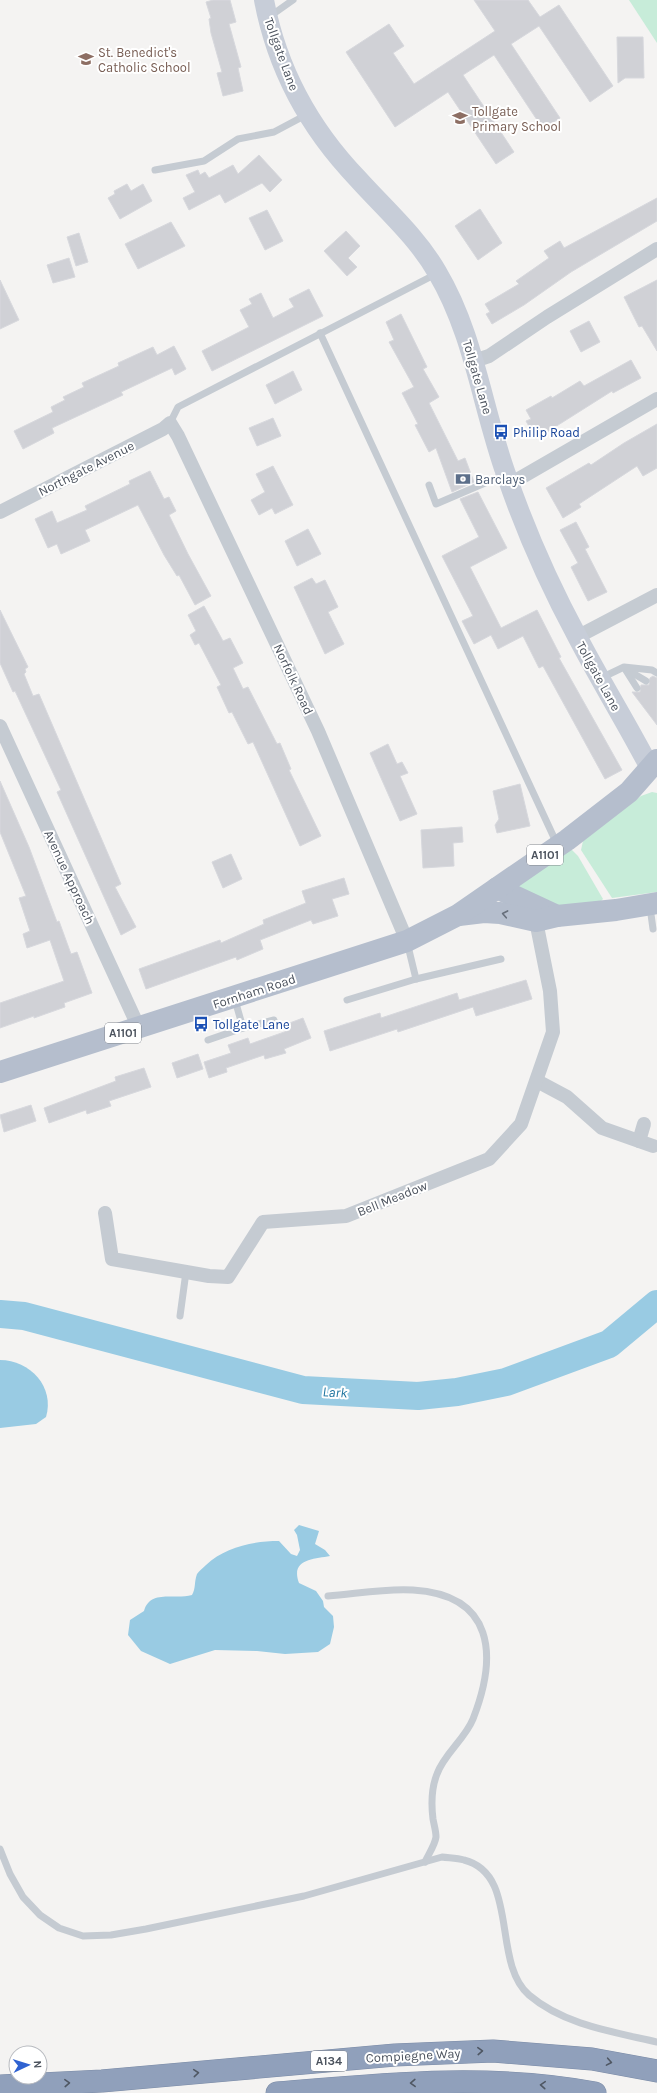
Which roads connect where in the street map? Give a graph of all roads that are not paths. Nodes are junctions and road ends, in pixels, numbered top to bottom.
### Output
1 (293, 0) edge
2 (266, 9) edge
3 (307, 115) junction
4 (155, 170) dead end
5 (657, 249) edge
6 (438, 273) junction
7 (320, 333) junction
8 (474, 361) junction
9 (657, 399) edge
10 (170, 423) junction
11 (508, 479) junction
12 (429, 485) dead end
13 (0, 512) edge
14 (657, 595) edge
15 (577, 637) junction
16 (624, 667) junction
17 (657, 673) edge
18 (601, 678) junction
19 (646, 681) dead end
20 (637, 688) dead end
21 (0, 726) edge
22 (655, 768) edge
23 (558, 846) junction
24 (497, 888) junction
25 (653, 904) edge
26 (458, 915) junction
27 (547, 919) junction
28 (652, 929) dead end
29 (407, 940) junction
30 (502, 959) dead end
31 (416, 979) junction
32 (234, 998) junction
33 (347, 1000) dead end
34 (274, 1020) dead end
35 (140, 1028) junction
36 (243, 1028) junction
37 (208, 1040) dead end
38 (0, 1072) edge
39 (537, 1081) junction
40 (644, 1124) dead end
41 (639, 1141) junction
42 (653, 1146) dead end
43 (105, 1213) dead end
44 (186, 1272) junction
45 (180, 1316) dead end
46 (328, 1596) dead end
47 (0, 1849) edge
48 (425, 1862) junction
49 (657, 2042) edge
50 (657, 2071) edge
51 (0, 2086) edge
52 (277, 2093) edge
53 (595, 2093) edge

1 - 2 lane
2 - 3 street, Tollgate Lane
3 - 4 lane
3 - 6 street, Tollgate Lane
5 - 8 street
6 - 7 lane
6 - 8 street, Tollgate Lane
7 - 10 lane
7 - 23 lane
8 - 11 street, Tollgate Lane
9 - 11 street
10 - 13 street, Northgate Avenue
10 - 29 street, Norfolk Road
11 - 12 lane
11 - 15 street, Tollgate Lane
14 - 15 street
15 - 18 street, Tollgate Lane
16 - 17 lane
16 - 18 lane
16 - 19 lane
16 - 20 lane
18 - 22 street, Tollgate Lane
21 - 35 street, Avenue Approach
22 - 23 main road, Fornham Road / A1101
23 - 24 main road, Fornham Road / A1101
24 - 26 main road, Fornham Road / A1101
24 - 27 main road
25 - 27 main road, Fornham Road / A1101
25 - 28 lane
27 -> 26 main road, Fornham Road / A1101
26 - 29 main road, Fornham Road / A1101
27 - 39 street, Bell Meadow
29 - 31 lane
29 - 32 main road, Fornham Road / A1101
30 - 31 lane
31 - 33 lane
32 - 35 main road, Fornham Road / A1101
32 - 36 lane
34 - 36 lane
35 - 38 main road, Fornham Road / A1101
36 - 37 lane
39 - 41 street
39 - 44 street, Bell Meadow
40 - 41 street
41 - 42 street
43 - 44 street, Bell Meadow
44 - 45 lane
46 - 48 lane
47 - 48 lane
48 - 49 lane
51 -> 50 highway, Compiegne Way / A134
53 -> 52 highway, A134

